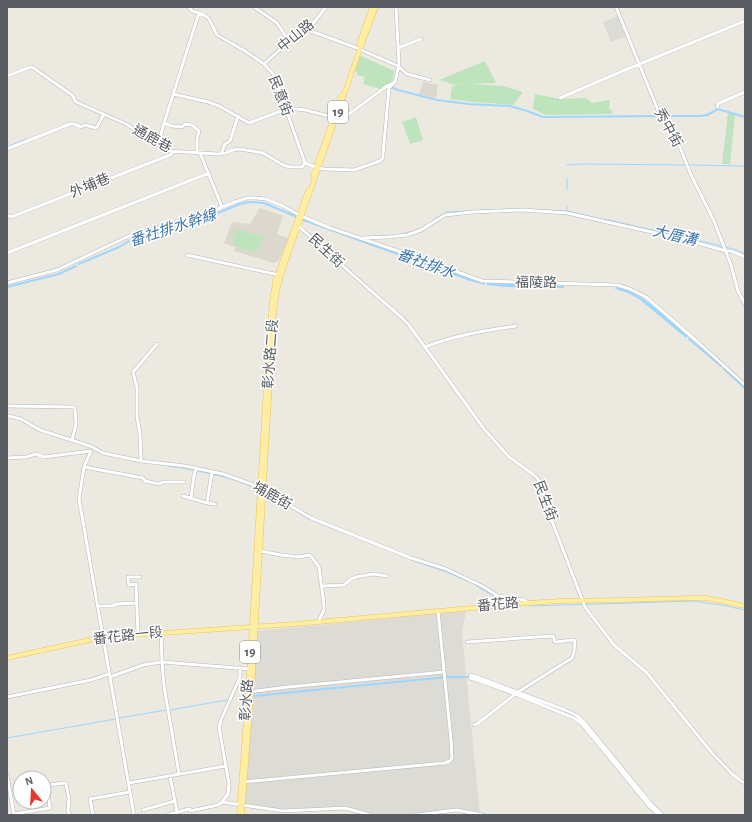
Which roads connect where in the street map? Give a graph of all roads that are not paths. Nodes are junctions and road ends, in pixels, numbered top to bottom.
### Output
1 (189, 7) edge
2 (254, 7) edge
3 (263, 7) edge
4 (320, 7) edge
5 (372, 7) edge
6 (376, 7) edge
7 (396, 7) edge
8 (616, 7) edge
9 (326, 8) edge
10 (257, 9) junction
11 (199, 12) junction
12 (745, 21) edge
13 (308, 30) junction
14 (421, 39) dead end
15 (289, 41) junction
16 (398, 48) junction
17 (358, 49) junction
18 (264, 64) junction
19 (639, 65) junction
20 (398, 66) junction
21 (7, 76) edge
22 (430, 80) dead end
23 (395, 82) junction
24 (745, 92) edge
25 (173, 94) junction
26 (560, 98) dead end
27 (718, 107) dead end
28 (286, 109) junction
29 (104, 114) junction
30 (238, 116) junction
31 (335, 117) junction
32 (164, 123) junction
33 (158, 145) junction
34 (7, 150) edge
35 (172, 152) junction
36 (199, 153) junction
37 (221, 154) junction
38 (305, 163) junction
39 (317, 168) junction
40 (209, 173) junction
41 (222, 208) junction
42 (7, 215) edge
43 (300, 217) junction
44 (297, 225) junction
45 (360, 239) junction
46 (725, 249) junction
47 (7, 253) edge
48 (187, 255) dead end
49 (745, 257) edge
50 (279, 275) junction
51 (486, 281) junction
52 (7, 283) edge
53 (486, 286) dead end
54 (745, 304) edge
55 (516, 326) dead end
56 (157, 344) dead end
57 (425, 347) junction
58 (745, 385) edge
59 (7, 406) edge
60 (7, 416) edge
61 (72, 440) junction
62 (7, 458) edge
63 (141, 461) junction
64 (84, 466) junction
65 (196, 469) junction
66 (212, 472) junction
67 (184, 482) dead end
68 (261, 490) junction
69 (183, 496) dead end
70 (191, 498) junction
71 (208, 503) junction
72 (215, 504) dead end
73 (259, 551) junction
74 (387, 576) dead end
75 (140, 577) dead end
76 (322, 586) junction
77 (582, 601) junction
78 (136, 603) junction
79 (528, 603) junction
80 (98, 606) junction
81 (745, 606) edge
82 (438, 611) junction
83 (318, 622) junction
84 (253, 627) junction
85 (161, 633) junction
86 (138, 635) junction
87 (103, 637) junction
88 (467, 642) dead end
89 (7, 658) edge
90 (162, 662) junction
91 (240, 667) junction
92 (249, 669) junction
93 (444, 672) junction
94 (109, 676) junction
95 (470, 676) dead end
96 (249, 692) junction
97 (516, 693) junction
98 (7, 697) edge
99 (474, 726) dead end
100 (226, 766) junction
101 (179, 774) junction
102 (7, 775) edge
103 (170, 776) junction
104 (243, 782) junction
105 (129, 783) junction
106 (745, 784) edge
107 (130, 792) junction
108 (175, 801) junction
109 (222, 802) junction
110 (241, 805) junction
111 (143, 810) dead end
112 (177, 812) junction
113 (191, 813) edge
114 (14, 814) edge
115 (70, 815) edge
116 (93, 815) edge
117 (134, 815) edge
118 (167, 815) edge
119 (239, 815) edge
120 (242, 815) edge
121 (370, 815) edge
122 (417, 815) edge
123 (483, 815) edge
124 (659, 815) edge
125 (663, 815) edge

1 - 11 street, 民意街
2 - 10 street
3 - 10 street
4 - 9 street
5 - 17 main road, 彰水路二段 / 19
6 - 17 main road, 彰水路二段 / 19
7 - 16 street
8 - 19 street, 秀中街
9 - 13 street, 中山路
10 - 15 street
11 - 18 street, 民意街
11 - 25 street
12 - 19 street
13 - 15 street, 中山路
13 - 17 street
14 - 16 street
15 - 18 street, 中山路
16 - 20 street
17 - 20 street
17 - 31 main road, 彰水路二段 / 19
18 - 28 street, 民意街
19 - 26 street
19 - 46 street, 秀中街
20 - 22 street
20 - 23 street
21 - 29 street, 通鹿巷
23 - 31 street
23 - 39 street
24 - 27 street
25 - 30 street
25 - 32 street
28 - 30 street
28 - 31 street
28 - 38 street, 民意街
29 - 33 street, 通鹿巷
29 - 34 street
30 - 37 street
31 - 39 main road, 彰水路二段 / 19
32 - 33 street
32 - 36 street
33 - 35 street, 通鹿巷
35 - 36 street, 通鹿巷
35 - 42 street, 外埔巷
36 - 37 street, 通鹿巷
36 - 40 street
37 - 38 street, 通鹿巷
38 - 39 street
39 - 43 main road, 彰水路二段 / 19
40 - 41 street
40 - 47 street
41 - 43 street, 福陵路
41 - 52 street, 福陵路
43 - 44 main road, 彰水路二段 / 19
43 - 45 street, 福陵路
44 - 50 main road, 彰水路二段 / 19
44 - 57 street, 民生街
45 - 46 street
45 - 51 street, 福陵路
46 - 49 street
46 - 54 street, 秀中街
48 - 50 street
50 - 68 main road, 彰水路二段 / 19
51 - 53 street
51 - 58 street, 福陵路
55 - 57 street
56 - 63 street
57 - 77 street, 民生街
59 - 61 street
60 - 61 street, 埔鹿街
61 - 63 street, 埔鹿街
62 - 64 street
63 - 65 street, 埔鹿街
64 - 67 street
64 - 80 street
65 - 66 street, 埔鹿街
65 - 70 street
66 - 68 street, 埔鹿街
66 - 71 street
68 - 73 main road, 彰水路 / 19
68 - 79 street, 埔鹿街
68 - 84 main road, 彰水路 / 19
69 - 70 street
70 - 71 street
71 - 72 street
73 - 76 street
73 - 84 main road, 彰水路 / 19
74 - 76 street
75 - 78 street
76 - 83 street
77 - 79 main road, 番花路
77 - 81 main road, 番花路
77 - 106 street, 民生街
78 - 80 street
78 - 86 street
79 - 82 main road, 番花路
80 - 87 street
82 - 83 main road, 番花路
82 - 93 street
83 - 84 main road, 番花路
84 - 85 main road, 番花路一段
84 - 92 main road, 彰水路 / 19
84 - 96 main road, 彰水路 / 19
85 - 86 main road, 番花路一段
85 - 90 street
86 - 87 main road, 番花路一段
87 - 89 main road, 番花路一段
87 - 94 street
88 - 97 street
90 - 91 street
90 - 94 street
90 - 101 street
91 - 92 street
91 - 100 street
92 - 96 main road, 彰水路 / 19
93 - 96 street
93 - 104 street
94 - 98 street
94 - 105 street
95 - 97 street
96 - 104 main road, 彰水路 / 19
97 - 99 street
97 - 124 street
97 - 125 street
100 - 101 street
100 - 109 street
101 - 103 street
102 - 114 street
103 - 105 street
103 - 108 street
104 - 110 main road, 彰水路 / 19
105 - 107 street
107 - 116 street
107 - 117 street
108 - 111 street
108 - 112 street
109 - 110 street
109 - 113 street
110 - 119 main road, 彰水路 / 19
110 - 120 main road, 彰水路 / 19
110 - 121 street
112 - 113 street
112 - 118 street
114 - 115 street
122 - 123 street

